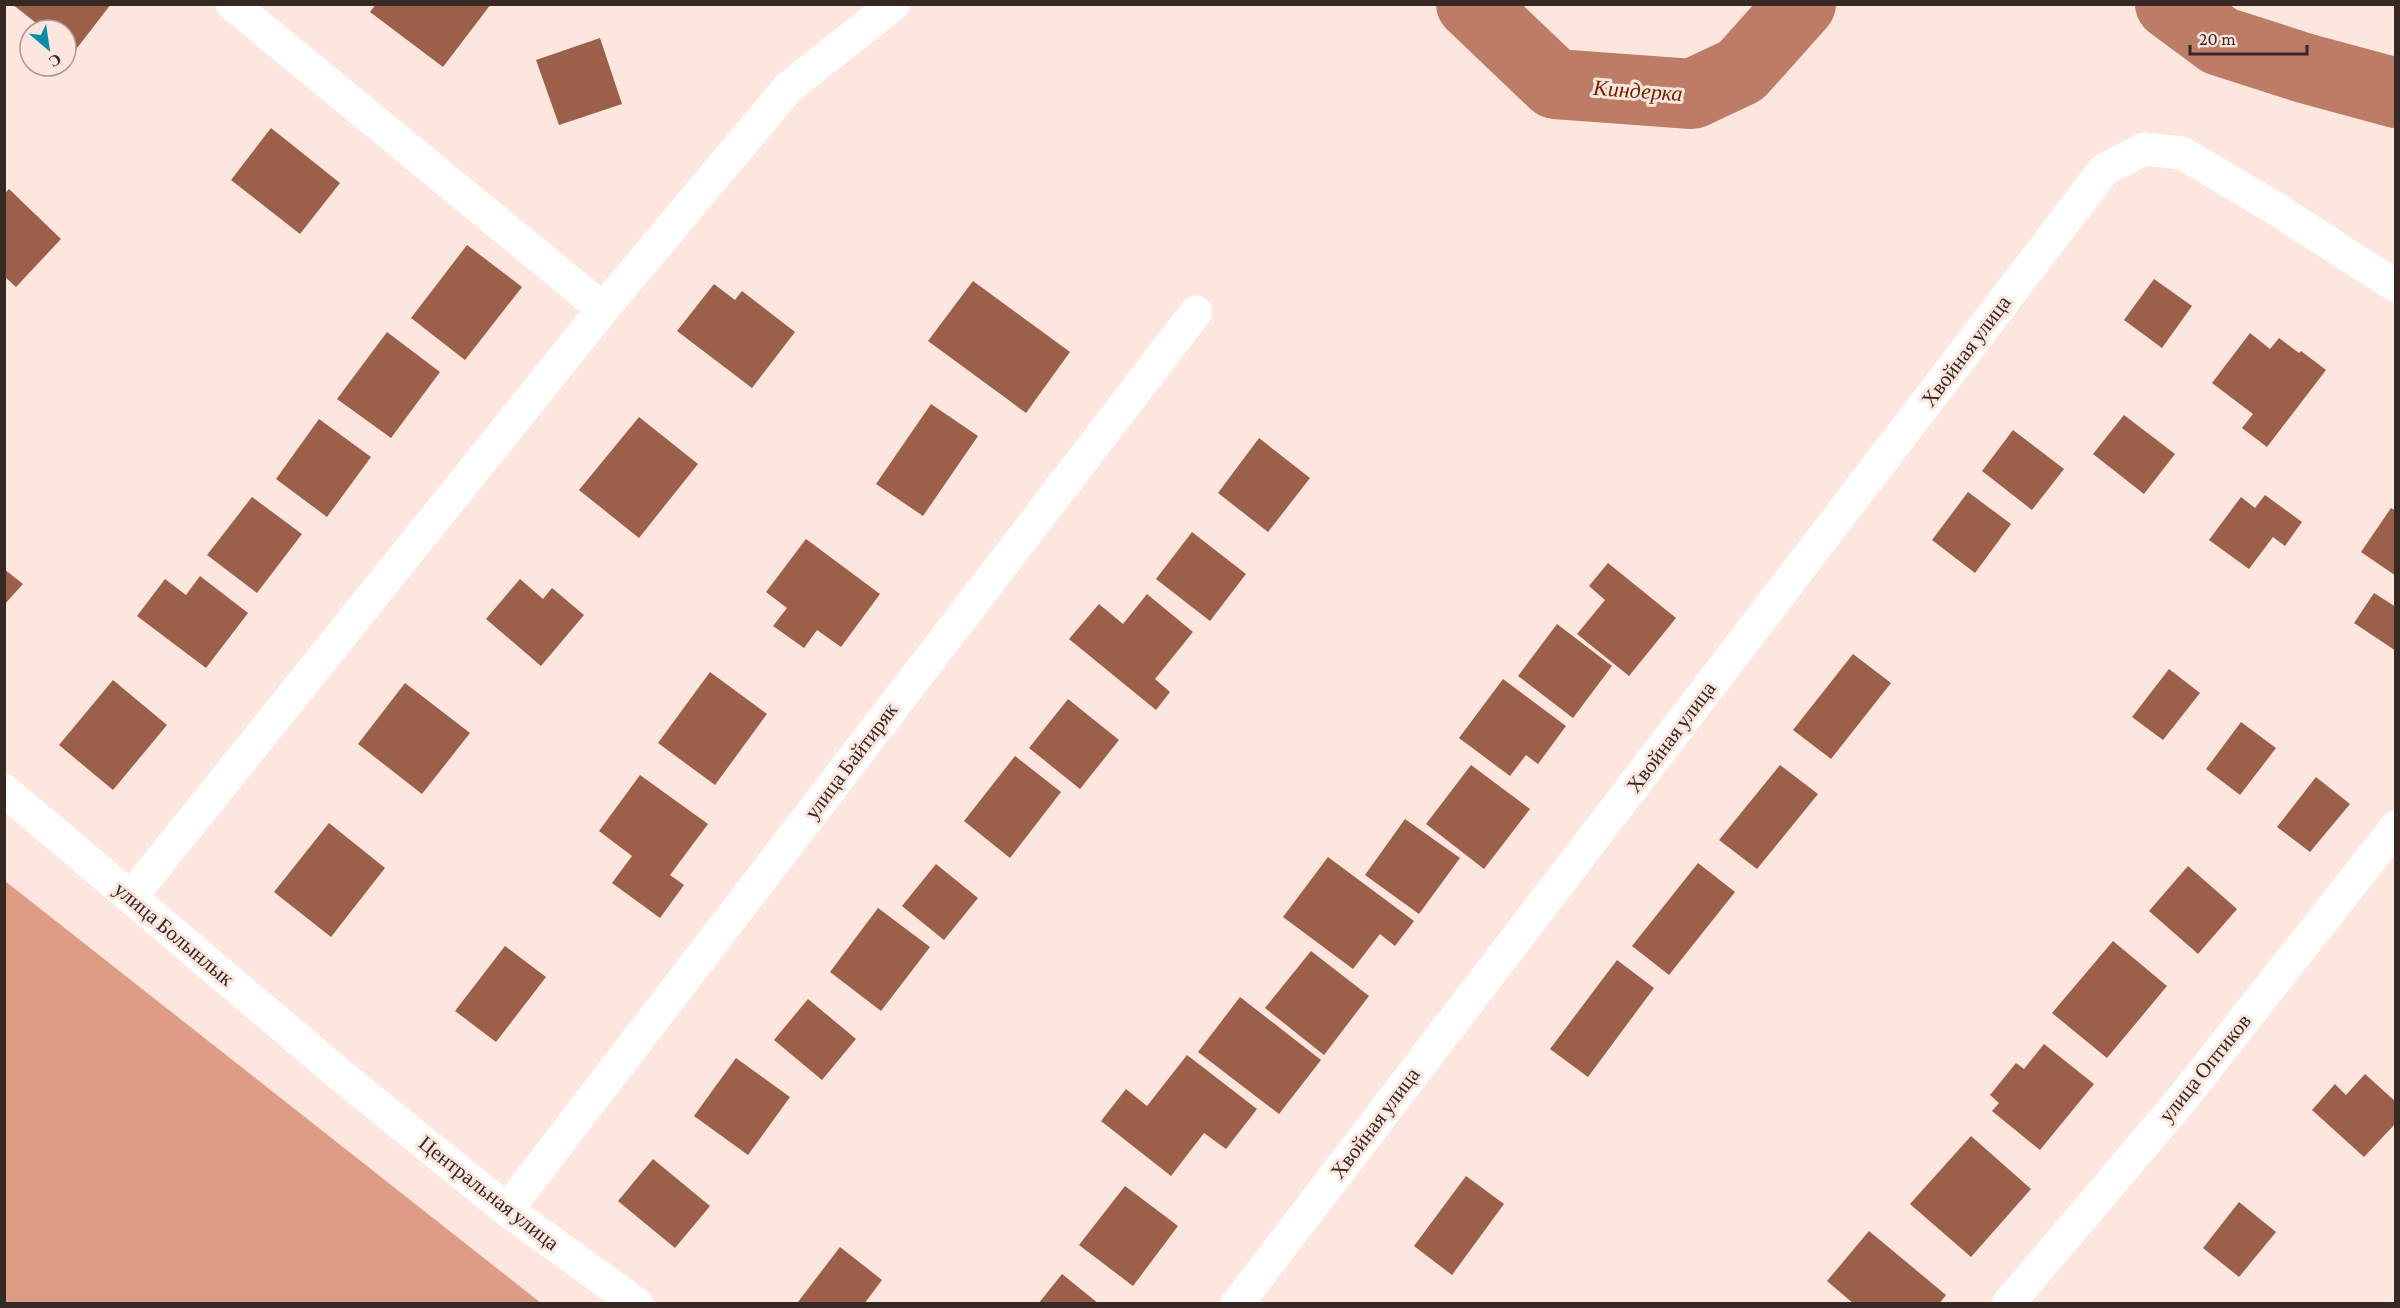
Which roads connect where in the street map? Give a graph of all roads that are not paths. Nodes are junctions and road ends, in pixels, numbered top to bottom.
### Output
1 (232, 4) edge
2 (894, 4) edge
3 (2396, 286) edge
4 (603, 309) junction
5 (1196, 312) dead end
6 (4, 790) edge
7 (2396, 827) edge
8 (131, 897) junction
9 (344, 1078) joint
10 (507, 1210) junction
11 (637, 1304) edge
12 (1237, 1304) edge
13 (2008, 1304) edge

1 - 4 street
2 - 4 street
3 - 12 street, Хвойная улица
4 - 8 street
5 - 10 street, улица Байтиряк
6 - 8 street, улица Болынлык
7 - 13 street, улица Оптиков
8 - 9 street, улица Болынлык
9 - 10 street, Центральная улица
10 - 11 street, Центральная улица

